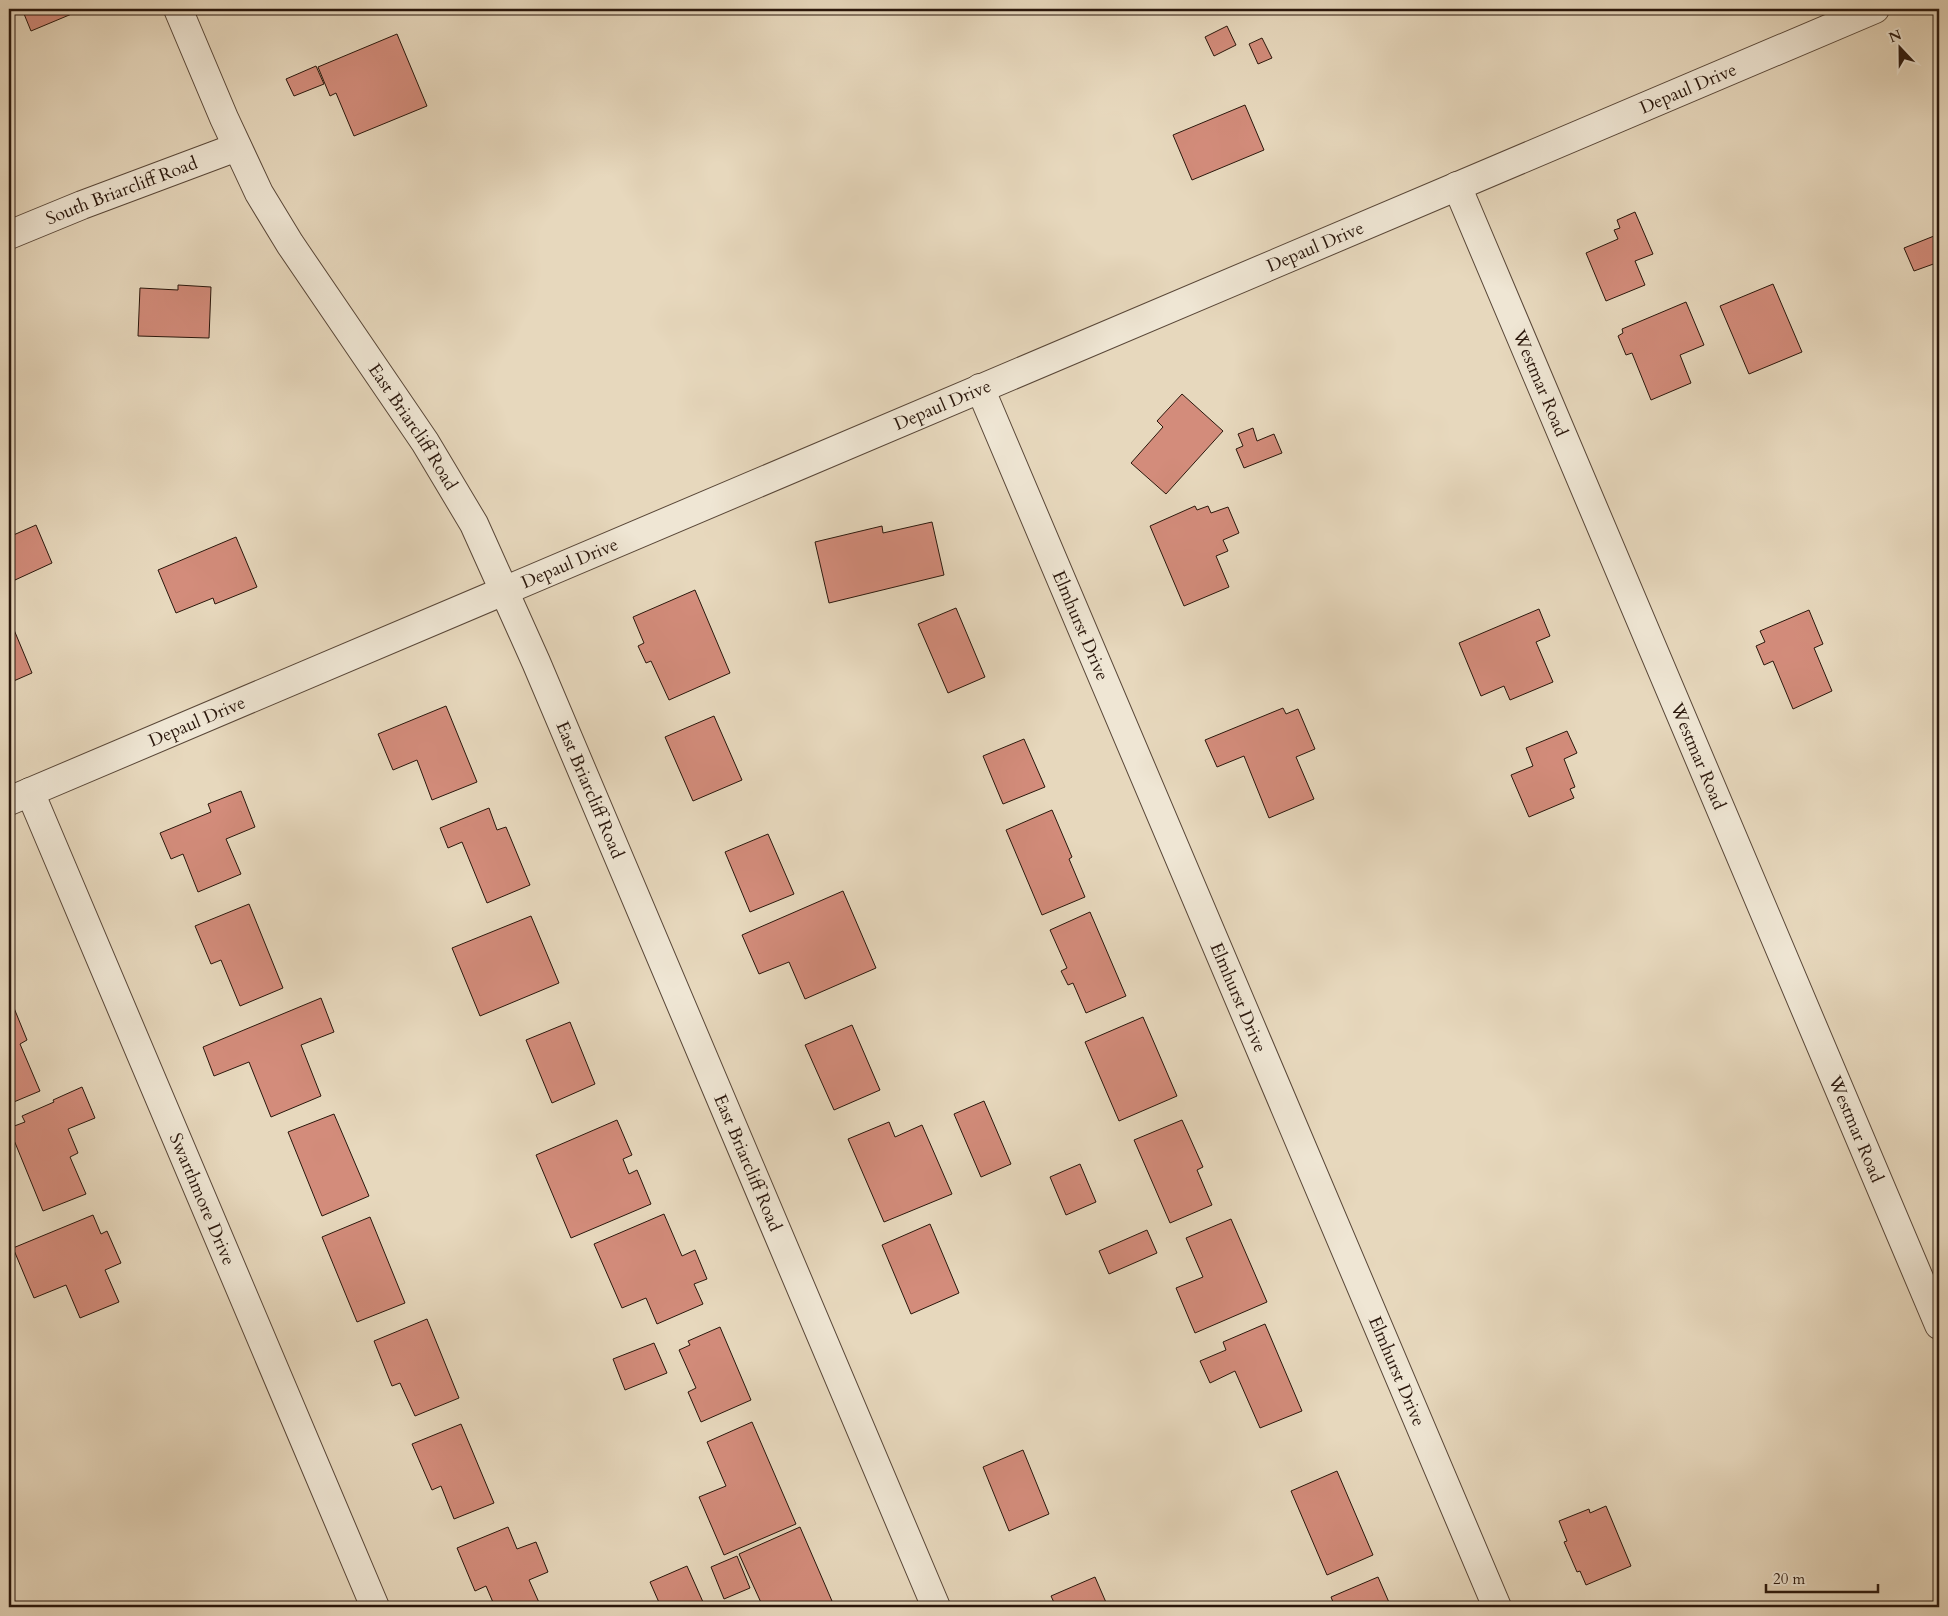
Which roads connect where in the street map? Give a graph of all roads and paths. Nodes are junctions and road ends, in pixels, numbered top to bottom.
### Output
1 (178, 9) edge
2 (1875, 9) edge
3 (237, 147) junction
4 (1457, 186) junction
5 (9, 235) edge
6 (980, 388) junction
7 (505, 591) junction
8 (19, 796) edge
9 (1939, 1325) edge
10 (375, 1607) edge
11 (936, 1607) edge
12 (1497, 1607) edge

1 - 3 street, East Briarcliff Road
2 - 4 street, Depaul Drive
3 - 5 street, South Briarcliff Road
3 - 7 street, East Briarcliff Road
4 - 6 street, Depaul Drive
4 - 9 street, Westmar Road
6 - 7 street, Depaul Drive
6 - 12 street, Elmhurst Drive
7 - 8 street, Depaul Drive
7 - 11 street, East Briarcliff Road
8 - 10 street, Swarthmore Drive

